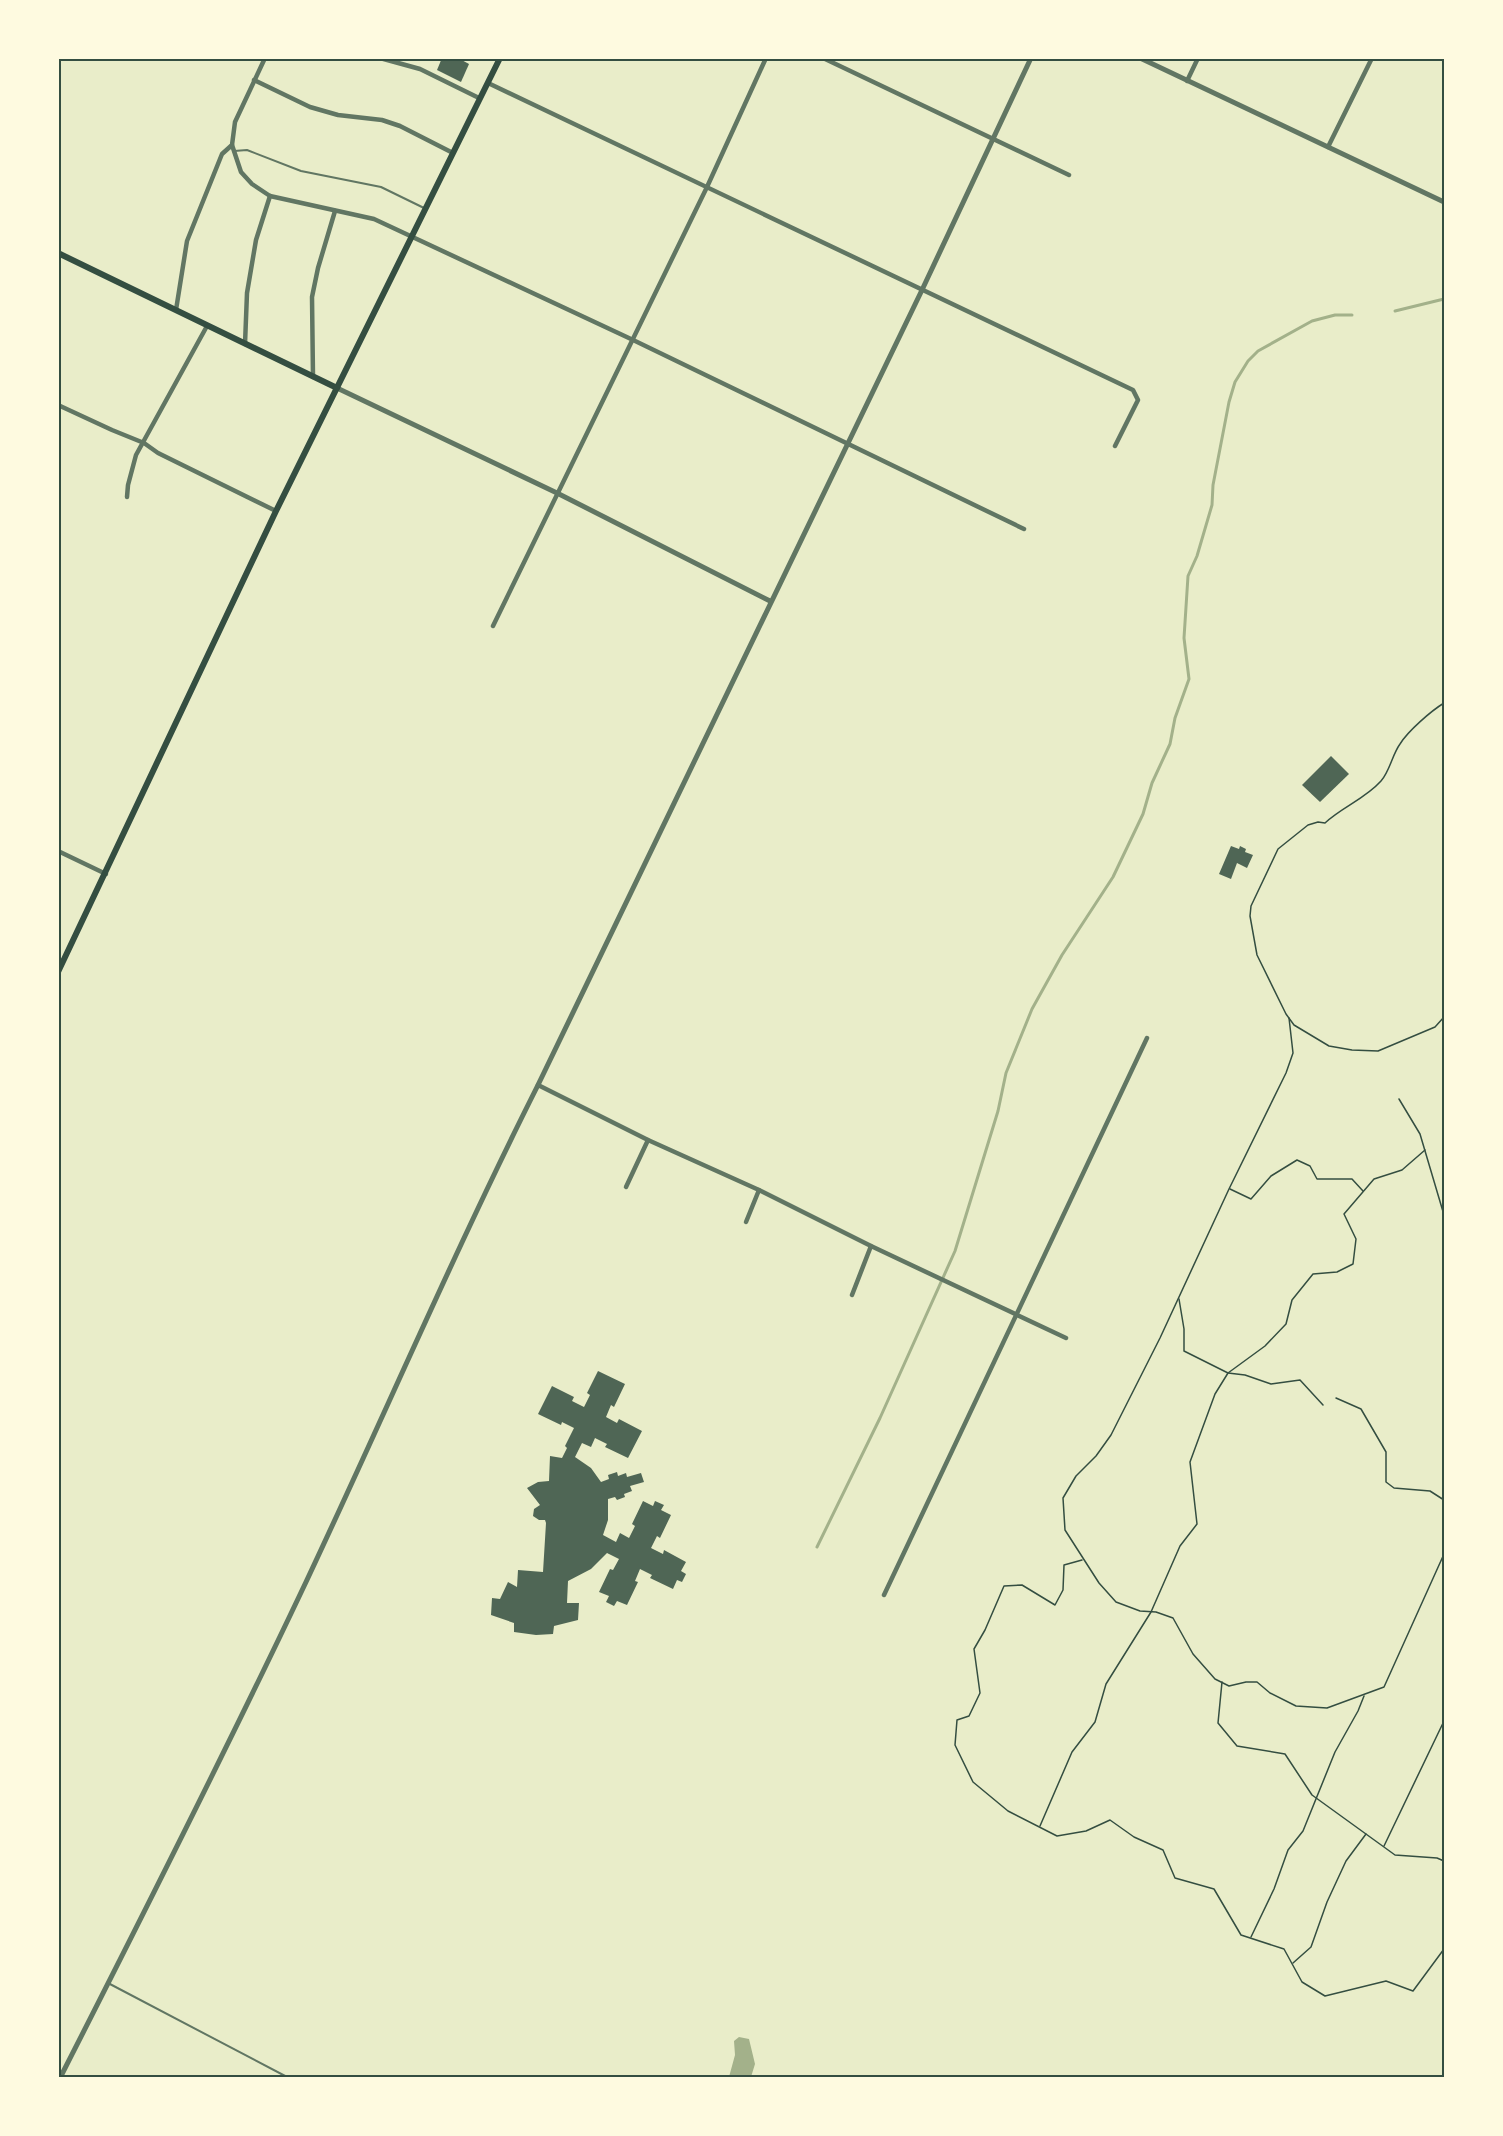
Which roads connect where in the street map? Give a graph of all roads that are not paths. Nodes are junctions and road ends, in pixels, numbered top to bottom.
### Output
1 (265, 58) edge
2 (381, 58) edge
3 (500, 58) edge
4 (766, 58) edge
5 (824, 58) edge
6 (1032, 58) edge
7 (1140, 58) edge
8 (1198, 58) edge
9 (1372, 58) edge
10 (254, 80) junction
11 (1187, 81) junction
12 (488, 83) junction
13 (479, 98) junction
14 (993, 139) junction
15 (232, 145) junction
16 (1328, 147) junction
17 (234, 151) junction
18 (453, 153) junction
19 (1069, 175) dead end
20 (707, 186) junction
21 (270, 196) junction
22 (1444, 202) edge
23 (425, 209) junction
24 (335, 211) junction
25 (411, 238) junction
26 (58, 254) edge
27 (922, 290) junction
28 (176, 310) junction
29 (207, 326) junction
30 (632, 339) junction
31 (245, 344) junction
32 (313, 377) junction
33 (337, 388) junction
34 (58, 405) edge
35 (144, 442) junction
36 (847, 444) junction
37 (1115, 446) dead end
38 (557, 493) junction
39 (127, 497) dead end
40 (276, 511) junction
41 (1024, 529) dead end
42 (770, 601) junction
43 (493, 626) dead end
44 (58, 851) edge
45 (106, 874) junction
46 (58, 972) edge
47 (1147, 1038) dead end
48 (538, 1085) junction
49 (648, 1140) junction
50 (626, 1187) dead end
51 (759, 1190) junction
52 (746, 1222) dead end
53 (872, 1246) junction
54 (852, 1295) dead end
55 (1018, 1314) junction
56 (1066, 1338) dead end
57 (884, 1596) dead end
58 (108, 1983) junction
59 (60, 2078) edge
60 (289, 2078) edge

1 - 10 street
2 - 13 street
3 - 12 main road
4 - 20 street
5 - 14 street
6 - 14 street
7 - 11 street
8 - 11 street
9 - 16 street
10 - 15 street
10 - 18 street
11 - 16 street
12 - 13 main road
12 - 20 street
13 - 18 main road
14 - 19 street
14 - 27 street
15 - 17 street
15 - 28 street
16 - 22 street
17 - 21 street
17 - 23 lane
18 - 23 main road
20 - 27 street
20 - 30 street
21 - 24 street
21 - 31 street
23 - 25 main road
24 - 25 street
24 - 32 street
25 - 30 street
25 - 33 main road
26 - 28 main road
27 - 36 street
27 - 37 street
28 - 29 main road
29 - 31 main road
29 - 35 street
30 - 36 street
30 - 38 street
31 - 32 main road
32 - 33 main road
33 - 38 street
33 - 40 main road
34 - 35 street
35 - 39 street
35 - 40 street
36 - 41 street
36 - 42 street
38 - 42 street
38 - 43 street
40 - 45 main road
42 - 48 street
44 - 45 street
45 - 46 main road
47 - 55 street
48 - 49 street
48 - 58 street
49 - 50 street
49 - 51 street
51 - 52 street
51 - 53 street
53 - 54 street
53 - 55 street
55 - 56 street
55 - 57 street
58 - 59 street
58 - 60 lane

